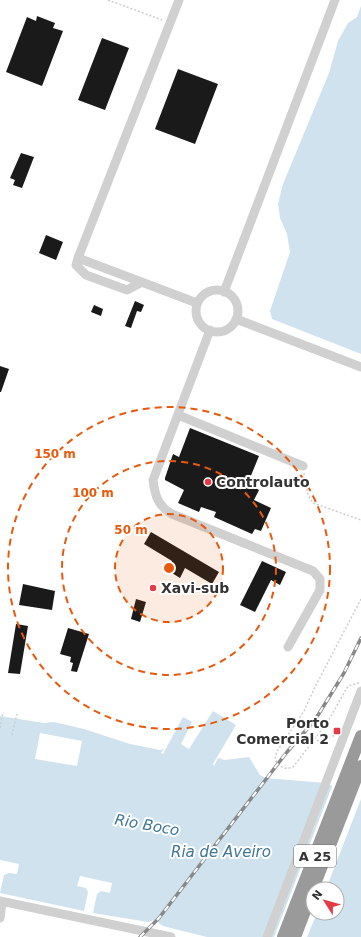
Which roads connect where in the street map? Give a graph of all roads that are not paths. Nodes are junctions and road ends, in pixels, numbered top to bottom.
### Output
1 (178, 0) edge
2 (335, 0) edge
3 (78, 258) junction
4 (142, 282) junction
5 (224, 292) junction
6 (197, 303) junction
7 (236, 319) junction
8 (210, 330) junction
9 (361, 367) edge
10 (178, 415) junction
11 (303, 466) road end
12 (288, 647) dead end
13 (361, 691) edge
14 (361, 736) edge
15 (361, 766) edge
16 (351, 776) junction
17 (316, 881) edge
18 (1, 902) edge
19 (305, 910) edge
20 (0, 918) edge
21 (124, 932) edge
22 (170, 937) edge
23 (267, 937) edge
24 (283, 937) edge
25 (295, 937) edge

1 - 3 street
2 - 5 street
3 - 4 street
3 - 4 street
4 - 6 street
5 - 6 street
5 - 7 street
6 - 8 street
7 - 8 street
7 - 9 street
8 - 10 street
10 - 11 street
10 - 12 street
13 - 23 street
14 - 16 highway, A 25
15 - 16 highway, A 25
16 - 17 highway, A 25
16 - 24 highway, A 25
18 - 20 street
18 - 21 street
19 - 25 highway, A 25
21 - 22 street

